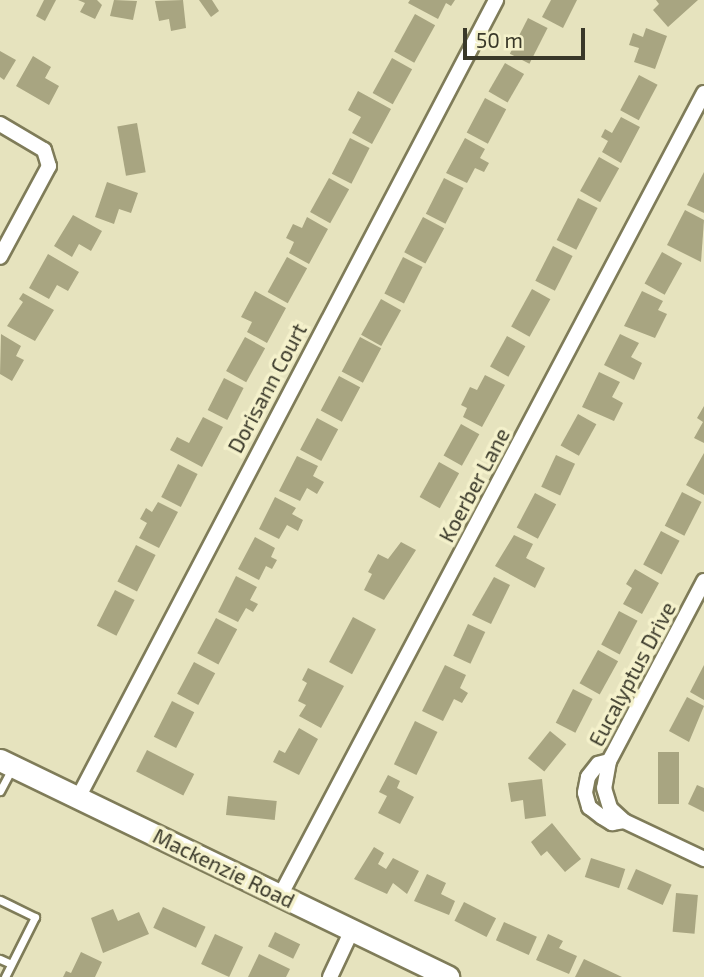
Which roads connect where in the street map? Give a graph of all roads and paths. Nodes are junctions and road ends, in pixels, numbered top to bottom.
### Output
1 (496, 0) edge
2 (704, 93) edge
3 (0, 124) edge
4 (0, 257) edge
5 (704, 581) edge
6 (609, 761) junction
7 (6, 763) edge
8 (0, 791) edge
9 (78, 797) junction
10 (624, 821) junction
11 (704, 859) edge
12 (281, 896) junction
13 (0, 900) edge
14 (352, 930) junction
15 (0, 959) edge
16 (11, 964) junction
17 (5, 977) edge
18 (330, 977) edge
19 (448, 977) edge

1 - 9 street, Dorisann Court
2 - 12 street, Koerber Lane
3 - 4 street
5 - 6 street, Eucalyptus Drive
6 - 10 street, Eucalyptus Drive
6 - 10 street
7 - 8 lane
7 - 9 main road, Mackenzie Road
9 - 12 main road, Mackenzie Road
10 - 11 street
12 - 14 main road, Mackenzie Road
13 - 16 lane
14 - 18 street
14 - 19 main road, Mackenzie Road
15 - 16 lane
16 - 17 lane

